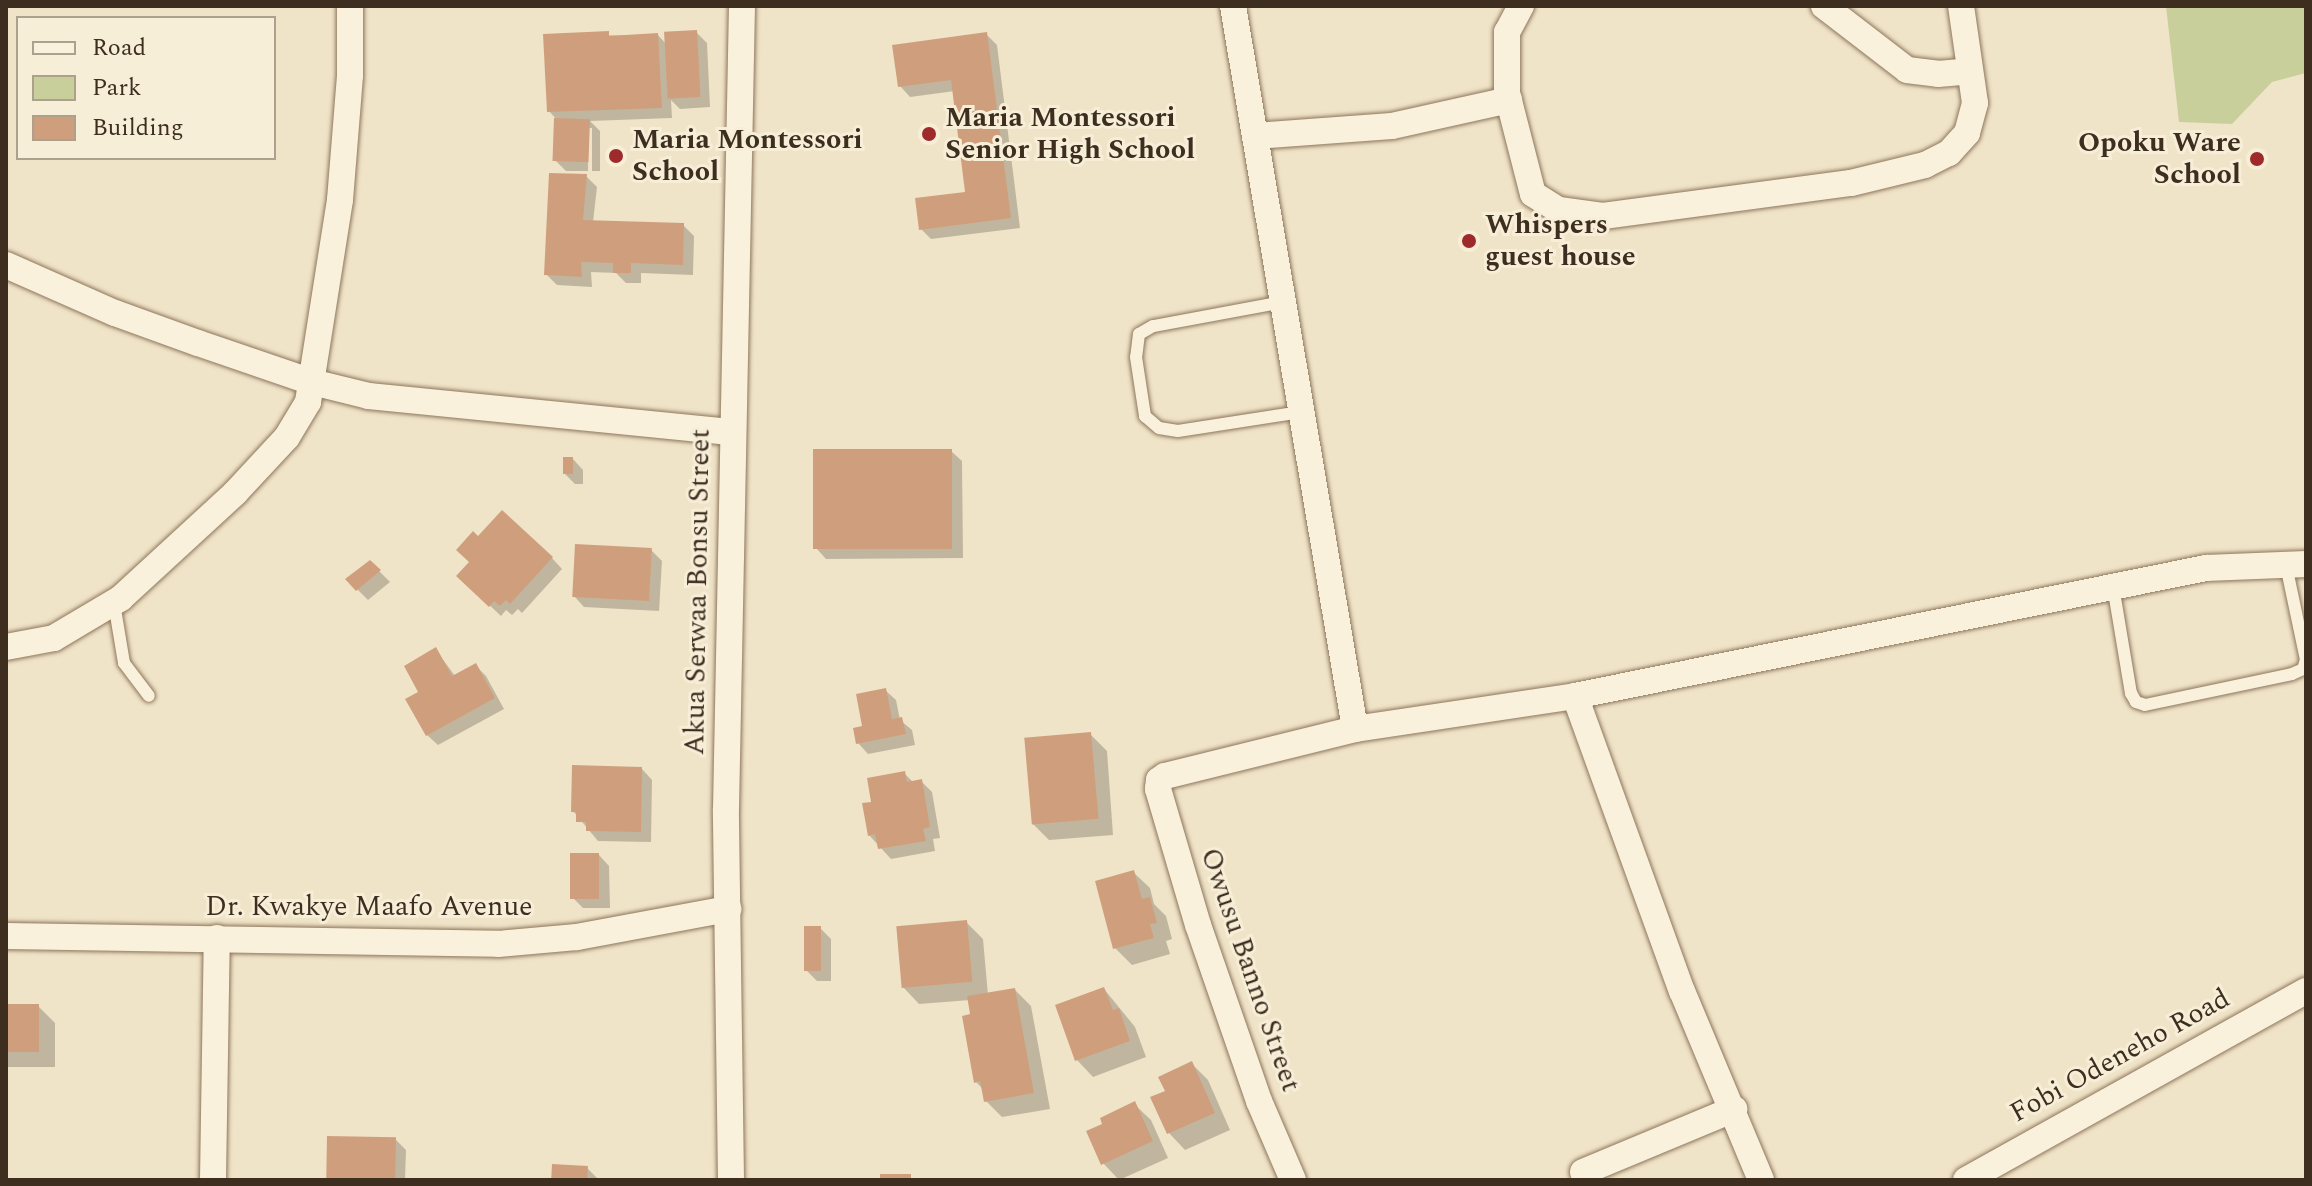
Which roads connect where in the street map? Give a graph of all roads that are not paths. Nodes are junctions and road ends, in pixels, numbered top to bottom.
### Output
1 (350, 6) edge
2 (742, 6) edge
3 (1233, 6) edge
4 (1521, 6) edge
5 (1824, 6) edge
6 (1961, 6) edge
7 (1970, 71) junction
8 (1509, 100) junction
9 (1255, 136) junction
10 (6, 265) edge
11 (1283, 302) junction
12 (312, 382) junction
13 (1301, 412) junction
14 (732, 432) junction
15 (2296, 565) edge
16 (2113, 586) junction
17 (114, 603) junction
18 (6, 647) edge
19 (149, 696) dead end
20 (1575, 696) junction
21 (1355, 729) junction
22 (728, 909) junction
23 (6, 936) edge
24 (217, 938) junction
25 (2306, 991) edge
26 (1734, 1109) junction
27 (2008, 1168) edge
28 (1583, 1172) dead end
29 (213, 1180) edge
30 (731, 1180) edge
31 (1293, 1180) edge
32 (1761, 1180) edge
33 (1966, 1180) edge

1 - 12 street
2 - 14 street, Akua Serwaa Bonsu Street
3 - 9 street
4 - 8 street
5 - 7 street
6 - 7 street
7 - 8 street
8 - 9 street
9 - 11 street
10 - 12 street
11 - 13 street
11 - 13 lane
12 - 14 street
12 - 17 street
13 - 21 street
14 - 22 street, Akua Serwaa Bonsu Street
15 - 16 street
15 - 16 lane
16 - 20 street
17 - 18 street
17 - 19 lane
20 - 21 street
20 - 26 street
21 - 31 street, Owusu Banno Street
22 - 24 street, Dr. Kwakye Maafo Avenue
22 - 30 street, Akua Serwaa Bonsu Street
23 - 24 street, Dr. Kwakye Maafo Avenue
24 - 29 street
25 - 27 street, Fobi Odeneho Road
26 - 28 street
26 - 32 street
27 - 33 street, Fobi Odeneho Road

